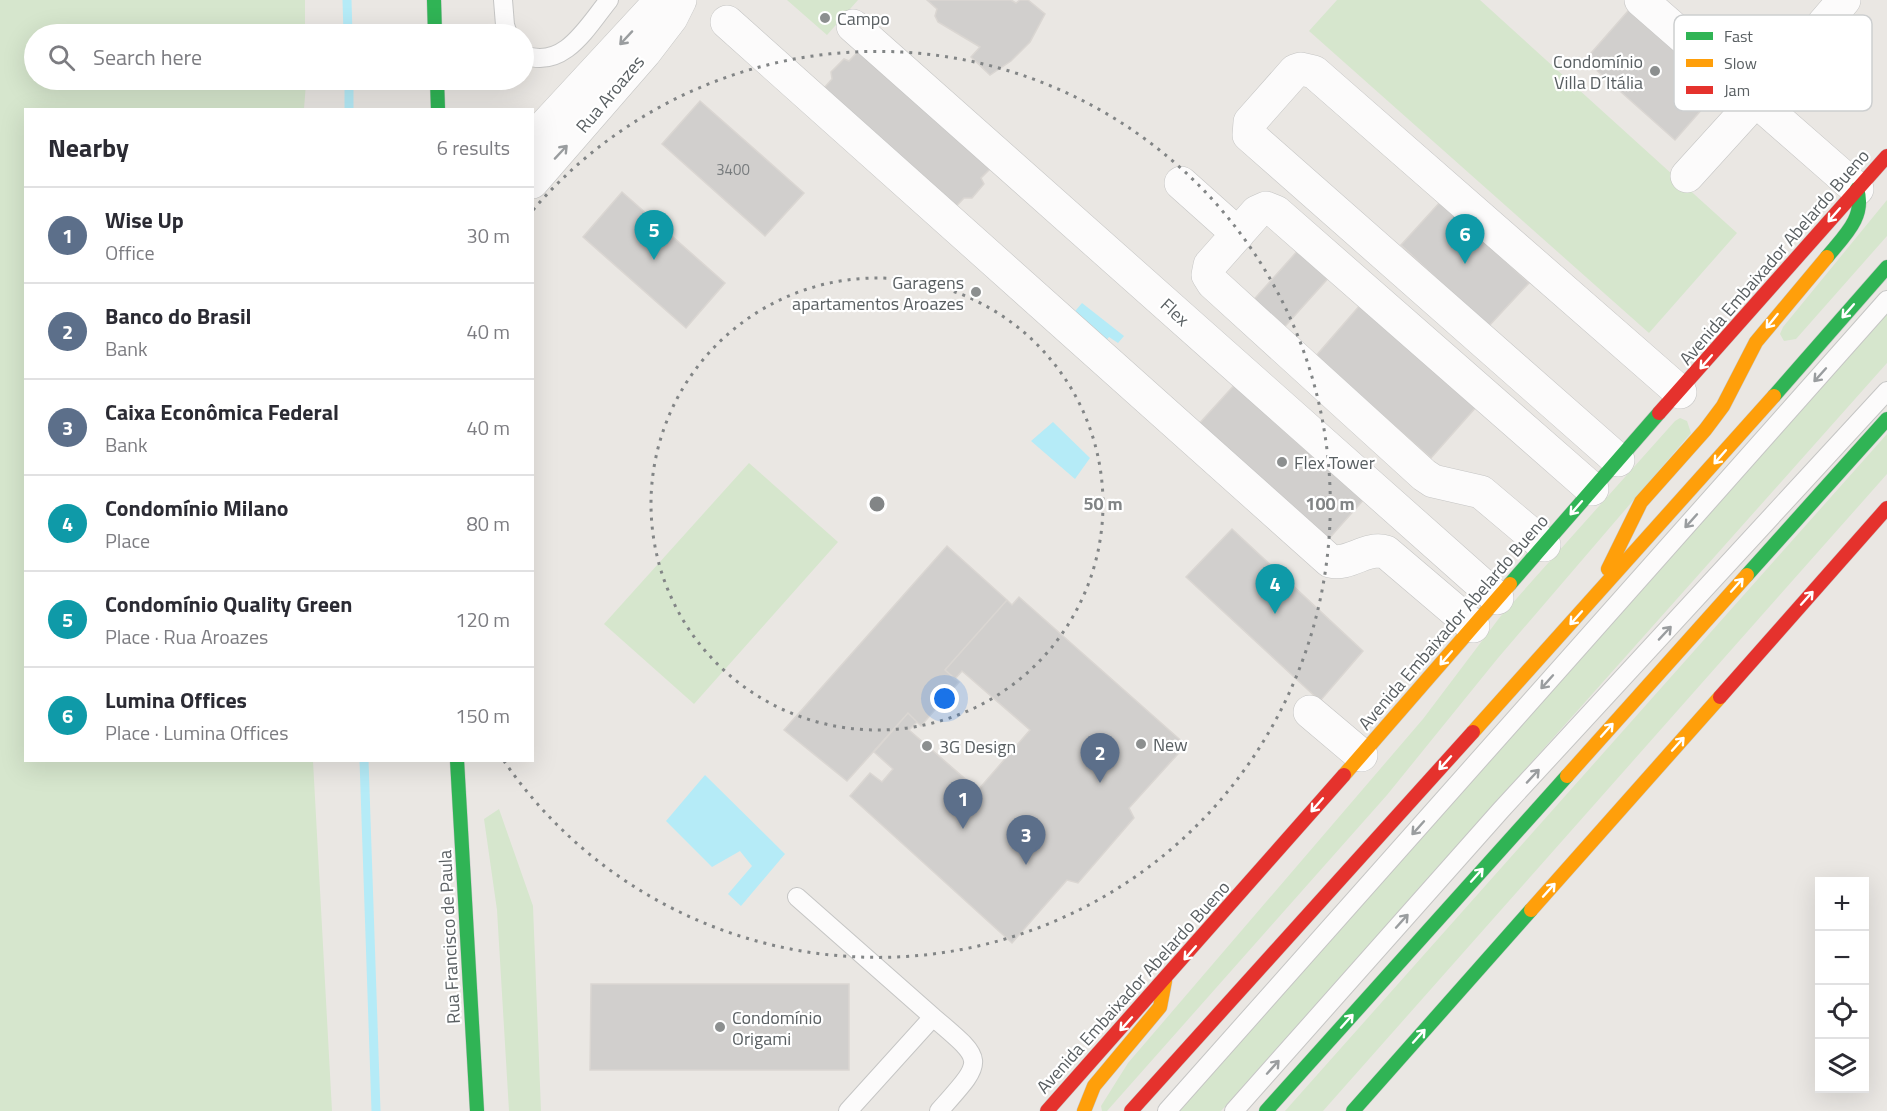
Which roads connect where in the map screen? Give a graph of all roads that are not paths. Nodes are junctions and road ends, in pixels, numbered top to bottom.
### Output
1 (434, 0) edge
2 (503, 0) edge
3 (609, 0) edge
4 (1641, 0) edge
5 (1676, 0) edge
6 (1844, 0) edge
7 (664, 2) edge
8 (1690, 15) edge
9 (1831, 15) edge
10 (727, 22) dead end
11 (435, 24) edge
12 (505, 24) edge
13 (1674, 25) edge
14 (853, 26) dead end
15 (534, 58) edge
16 (437, 90) edge
17 (438, 108) edge
18 (1746, 111) edge
19 (1789, 111) edge
20 (534, 138) edge
21 (1872, 173) edge
22 (1687, 176) dead end
23 (534, 180) edge
24 (1181, 183) dead end
25 (1238, 234) junction
26 (1887, 267) edge
27 (1887, 300) edge
28 (1680, 392) junction
29 (1887, 392) edge
30 (1887, 419) edge
31 (1618, 460) junction
32 (1592, 489) junction
33 (1887, 508) edge
34 (1544, 545) junction
35 (1596, 597) junction
36 (1497, 598) junction
37 (1473, 626) junction
38 (1310, 712) dead end
39 (1361, 756) junction
40 (457, 762) edge
41 (797, 897) dead end
42 (1165, 981) junction
43 (933, 1017) junction
44 (477, 1111) edge
45 (848, 1111) edge
46 (939, 1111) edge
47 (1047, 1111) edge
48 (1084, 1111) edge
49 (1131, 1111) edge
50 (1167, 1111) edge
51 (1234, 1111) edge
52 (1266, 1111) edge
53 (1353, 1111) edge

1 - 11 main road
2 - 12 lane
3 - 15 lane
4 - 13 street
5 - 8 street
6 - 9 street
7 -> 20 street, Rua Aroazes
23 -> 7 street, Rua Aroazes
10 - 37 street
14 - 36 street, Flex
16 - 17 main road
18 - 22 street
19 - 21 street
21 -> 28 main road, Avenida Embaixador Abelardo Bueno
21 -> 35 main road
24 - 25 street
25 - 32 street
25 - 34 street
26 -> 35 main road
27 -> 50 lane
28 - 31 main road, Avenida Embaixador Abelardo Bueno
28 - 31 street
51 -> 29 lane
52 -> 30 main road
31 - 32 main road, Avenida Embaixador Abelardo Bueno
32 -> 34 main road, Avenida Embaixador Abelardo Bueno
53 -> 33 main road
34 - 36 main road, Avenida Embaixador Abelardo Bueno
35 -> 49 main road
36 - 37 main road, Avenida Embaixador Abelardo Bueno
37 -> 39 main road, Avenida Embaixador Abelardo Bueno
38 - 39 street
39 -> 42 main road, Avenida Embaixador Abelardo Bueno
40 - 44 main road, Rua Francisco de Paula
41 - 43 lane
42 -> 47 main road, Avenida Embaixador Abelardo Bueno
42 - 48 main road
43 - 45 lane
43 - 46 lane

